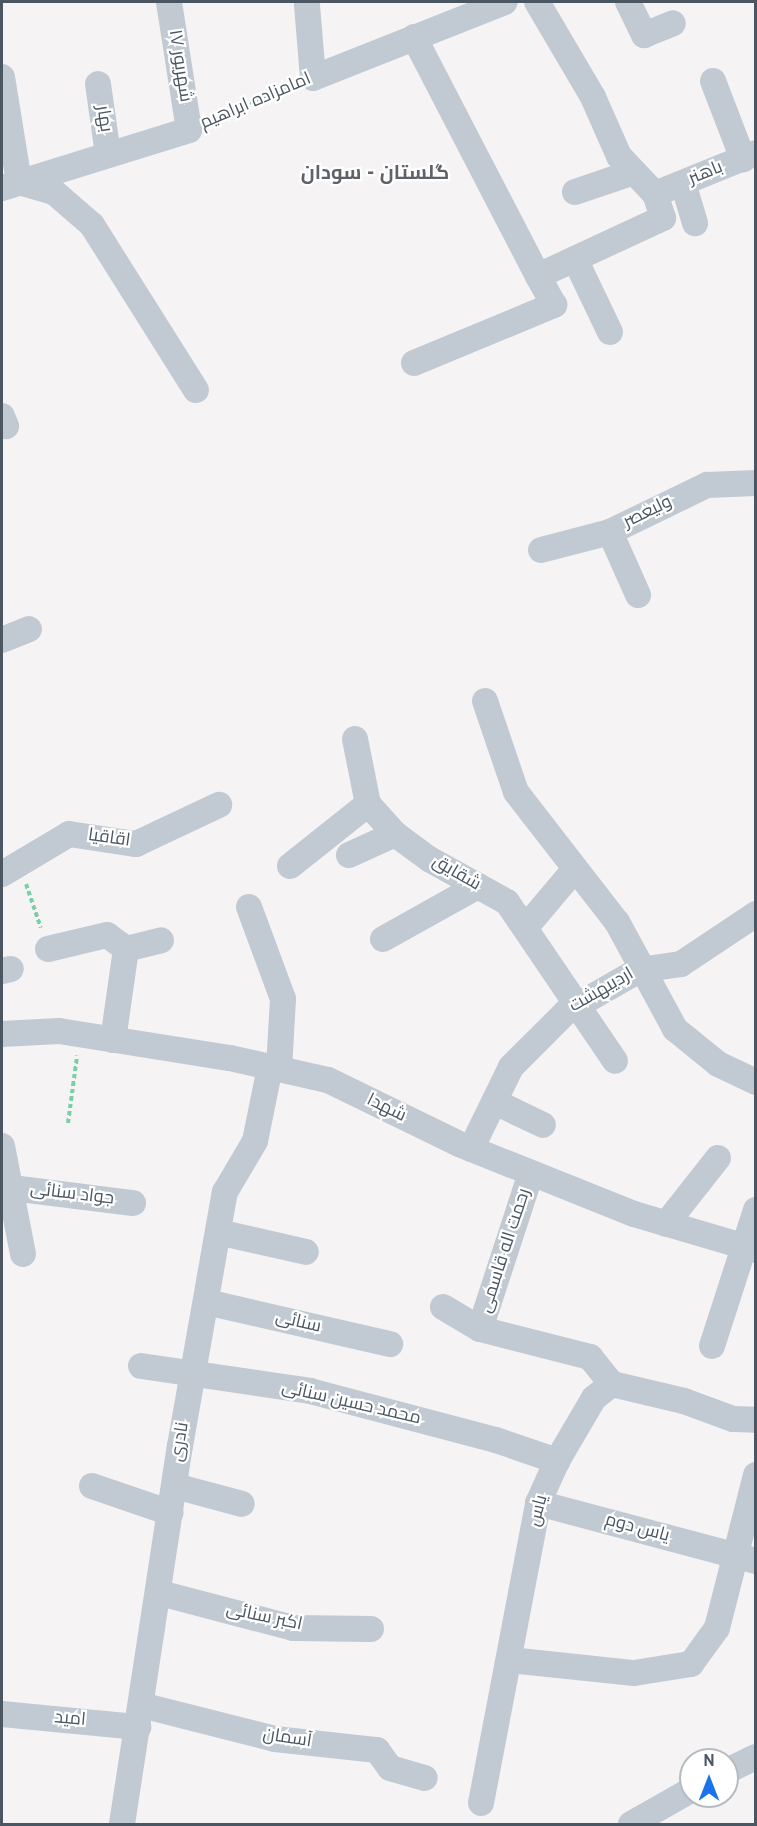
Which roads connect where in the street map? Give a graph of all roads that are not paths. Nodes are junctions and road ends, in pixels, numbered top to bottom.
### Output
1 (169, 2) edge
2 (505, 2) edge
3 (537, 2) edge
4 (628, 2) edge
5 (307, 4) dead end
6 (673, 23) dead end
7 (414, 37) junction
8 (2, 77) edge
9 (713, 81) dead end
10 (98, 84) dead end
11 (189, 130) joint
12 (108, 154) junction
13 (749, 156) edge
14 (634, 172) junction
15 (683, 183) junction
16 (10, 185) edge
17 (575, 192) dead end
18 (655, 194) junction
19 (695, 223) dead end
20 (574, 259) junction
21 (538, 276) junction
22 (610, 332) dead end
23 (414, 363) dead end
24 (196, 390) dead end
25 (755, 484) edge
26 (610, 532) junction
27 (541, 550) dead end
28 (638, 595) dead end
29 (29, 629) dead end
30 (2, 640) edge
31 (485, 701) dead end
32 (355, 739) dead end
33 (368, 804) junction
34 (219, 805) dead end
35 (395, 834) junction
36 (349, 855) dead end
37 (290, 866) dead end
38 (10, 868) edge
39 (574, 868) junction
40 (478, 886) junction
41 (249, 907) dead end
42 (756, 914) edge
43 (526, 927) junction
44 (383, 939) dead end
45 (161, 940) dead end
46 (48, 949) road end
47 (126, 949) junction
48 (639, 970) junction
49 (576, 1004) junction
50 (2, 1034) edge
51 (112, 1040) junction
52 (615, 1061) dead end
53 (275, 1068) junction
54 (756, 1082) edge
55 (495, 1102) junction
56 (543, 1125) dead end
57 (2, 1146) edge
58 (471, 1149) junction
59 (718, 1158) dead end
60 (531, 1173) junction
61 (12, 1188) junction
62 (133, 1203) dead end
63 (756, 1210) edge
64 (666, 1224) junction
65 (10, 1229) edge
66 (218, 1232) junction
67 (749, 1248) edge
68 (306, 1252) dead end
69 (24, 1254) dead end
70 (206, 1302) junction
71 (443, 1307) dead end
72 (480, 1329) junction
73 (390, 1344) dead end
74 (712, 1346) dead end
75 (141, 1366) dead end
76 (193, 1372) junction
77 (612, 1384) junction
78 (756, 1420) edge
79 (557, 1461) junction
80 (756, 1475) edge
81 (92, 1486) dead end
82 (175, 1486) junction
83 (538, 1503) junction
84 (242, 1504) dead end
85 (171, 1513) junction
86 (745, 1558) edge
87 (159, 1593) junction
88 (371, 1629) dead end
89 (510, 1660) junction
90 (2, 1714) edge
91 (140, 1716) junction
92 (756, 1757) edge
93 (739, 1765) edge
94 (425, 1778) dead end
95 (679, 1797) edge
96 (481, 1803) dead end
97 (122, 1824) edge
98 (632, 1824) edge

1 - 11 street, ۱۷ شهریور
2 - 7 street, امامزاده ابراهیم
3 - 14 street
4 - 6 street
5 - 7 street, امامزاده ابراهیم
7 - 21 street
8 - 16 street
9 - 13 street
10 - 12 street, بهار
11 - 12 street, امامزاده ابراهیم
12 - 16 street, امامزاده ابراهیم
13 - 15 street, باهنر
14 - 17 street
14 - 18 street
15 - 18 street, باهنر
15 - 19 street
16 - 24 street
18 - 20 street
20 - 21 street
20 - 22 street
21 - 23 street
25 - 26 street, ولیعصر
26 - 27 street, ولیعصر
26 - 28 street
29 - 30 street
31 - 39 street
32 - 33 street
33 - 35 street, شقایق
33 - 37 street
34 - 38 street, اقاقیا
35 - 36 street
35 - 40 street, شقایق
39 - 43 street
39 - 48 street
40 - 43 street, شقایق
40 - 44 street
41 - 53 street, نادری
42 - 48 street, اردیبهشت
43 - 49 street, شقایق
45 - 47 street
46 - 47 street
47 - 51 street
48 - 49 street, اردیبهشت
48 - 54 street
49 - 52 street, شقایق
49 - 55 street, اردیبهشت
50 - 51 street, شهدا
51 - 53 street, شهدا
53 - 58 street, شهدا
53 - 66 street, نادری
55 - 56 street
55 - 58 street, اردیبهشت
57 - 61 street
58 - 60 street, شهدا
59 - 64 street
60 - 64 street, شهدا
60 - 72 street, رحمت اله قاسمی
61 - 62 street, جواد سنائی
61 - 65 street
63 - 67 street
64 - 67 street, شهدا
65 - 69 street
66 - 68 street
66 - 70 street, نادری
67 - 74 street
70 - 73 street, سنائی
70 - 76 street, نادری
71 - 72 street
72 - 77 street
75 - 76 street, محمد حسین سنائی
76 - 79 street, محمد حسین سنائی
76 - 82 street, نادری
77 - 78 street
77 - 79 street, یاس
79 - 83 street, یاس
80 - 86 street
81 - 85 street
82 - 84 street
82 - 85 street, نادری
83 - 86 street, یاس دوم
83 - 89 street, یاس
85 - 87 street, نادری
86 - 89 street
87 - 88 street, اکبر سنائی
87 - 91 street, نادری
89 - 96 street, یاس
90 - 91 street, امید
91 - 94 street, آسمان
91 - 97 street, نادری
92 - 93 street
95 - 98 street

